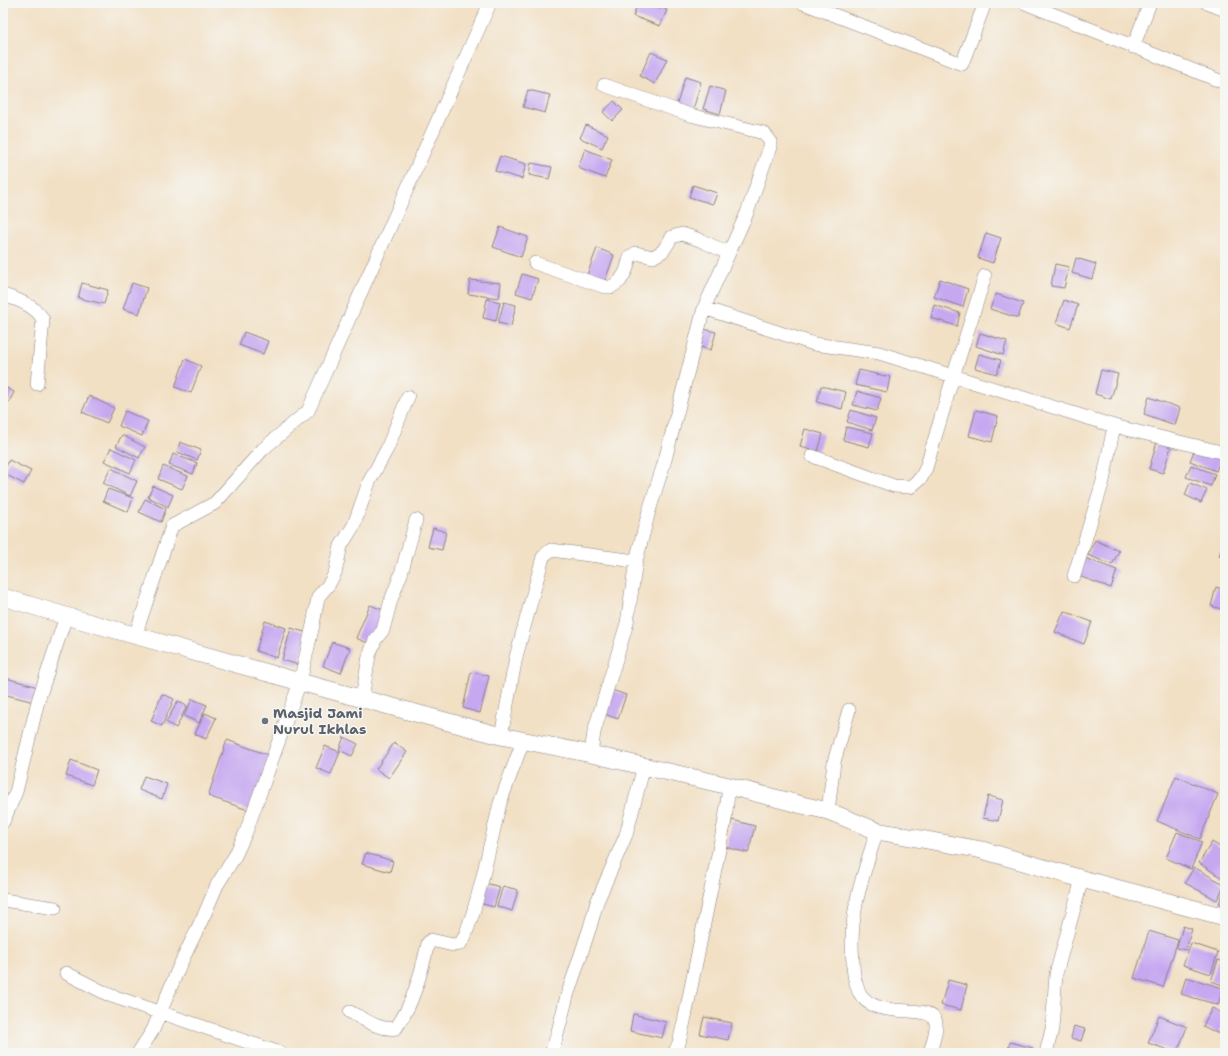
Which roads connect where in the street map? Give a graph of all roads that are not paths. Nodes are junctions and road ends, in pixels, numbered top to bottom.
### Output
1 (490, 3) edge
2 (803, 3) edge
3 (985, 3) edge
4 (1025, 3) edge
5 (1150, 3) edge
6 (1207, 3) edge
7 (1225, 10) edge
8 (1133, 47) junction
9 (1225, 84) edge
10 (604, 85) dead end
11 (728, 253) junction
12 (535, 263) dead end
13 (985, 276) dead end
14 (3, 295) edge
15 (704, 308) junction
16 (952, 377) junction
17 (37, 384) dead end
18 (408, 397) dead end
19 (1114, 426) junction
20 (1225, 453) edge
21 (812, 456) dead end
22 (416, 520) dead end
23 (636, 561) junction
24 (1074, 576) dead end
25 (3, 597) edge
26 (66, 616) junction
27 (135, 636) junction
28 (300, 682) junction
29 (362, 699) junction
30 (850, 710) dead end
31 (501, 736) junction
32 (524, 741) junction
33 (591, 754) junction
34 (644, 766) junction
35 (729, 786) junction
36 (828, 811) junction
37 (3, 822) edge
38 (877, 831) junction
39 (1082, 879) junction
40 (3, 900) edge
41 (56, 908) dead end
42 (1225, 917) edge
43 (66, 973) dead end
44 (350, 1012) dead end
45 (160, 1013) junction
46 (138, 1053) edge
47 (280, 1053) edge
48 (551, 1053) edge
49 (673, 1053) edge
50 (930, 1053) edge
51 (1046, 1053) edge

1 - 27 street
2 - 3 street
4 - 8 street
5 - 8 street
6 - 7 street
8 - 9 street
10 - 11 street
11 - 12 street
11 - 15 street
13 - 16 street
14 - 17 street
15 - 16 street
15 - 23 street
16 - 19 street
16 - 21 street
18 - 28 street
19 - 20 street
19 - 24 street
22 - 29 street
23 - 31 street
23 - 33 street
25 - 26 street
26 - 27 street
26 - 37 street
27 - 28 street
28 - 29 street
28 - 45 street
29 - 31 street
30 - 36 street
31 - 32 street
32 - 33 street
32 - 44 street
33 - 34 street
34 - 35 street
34 - 48 street
35 - 36 street
35 - 49 street
36 - 38 street
38 - 39 street
38 - 50 street
39 - 42 street
39 - 51 street
40 - 41 street
43 - 45 street
45 - 46 street
45 - 47 street

